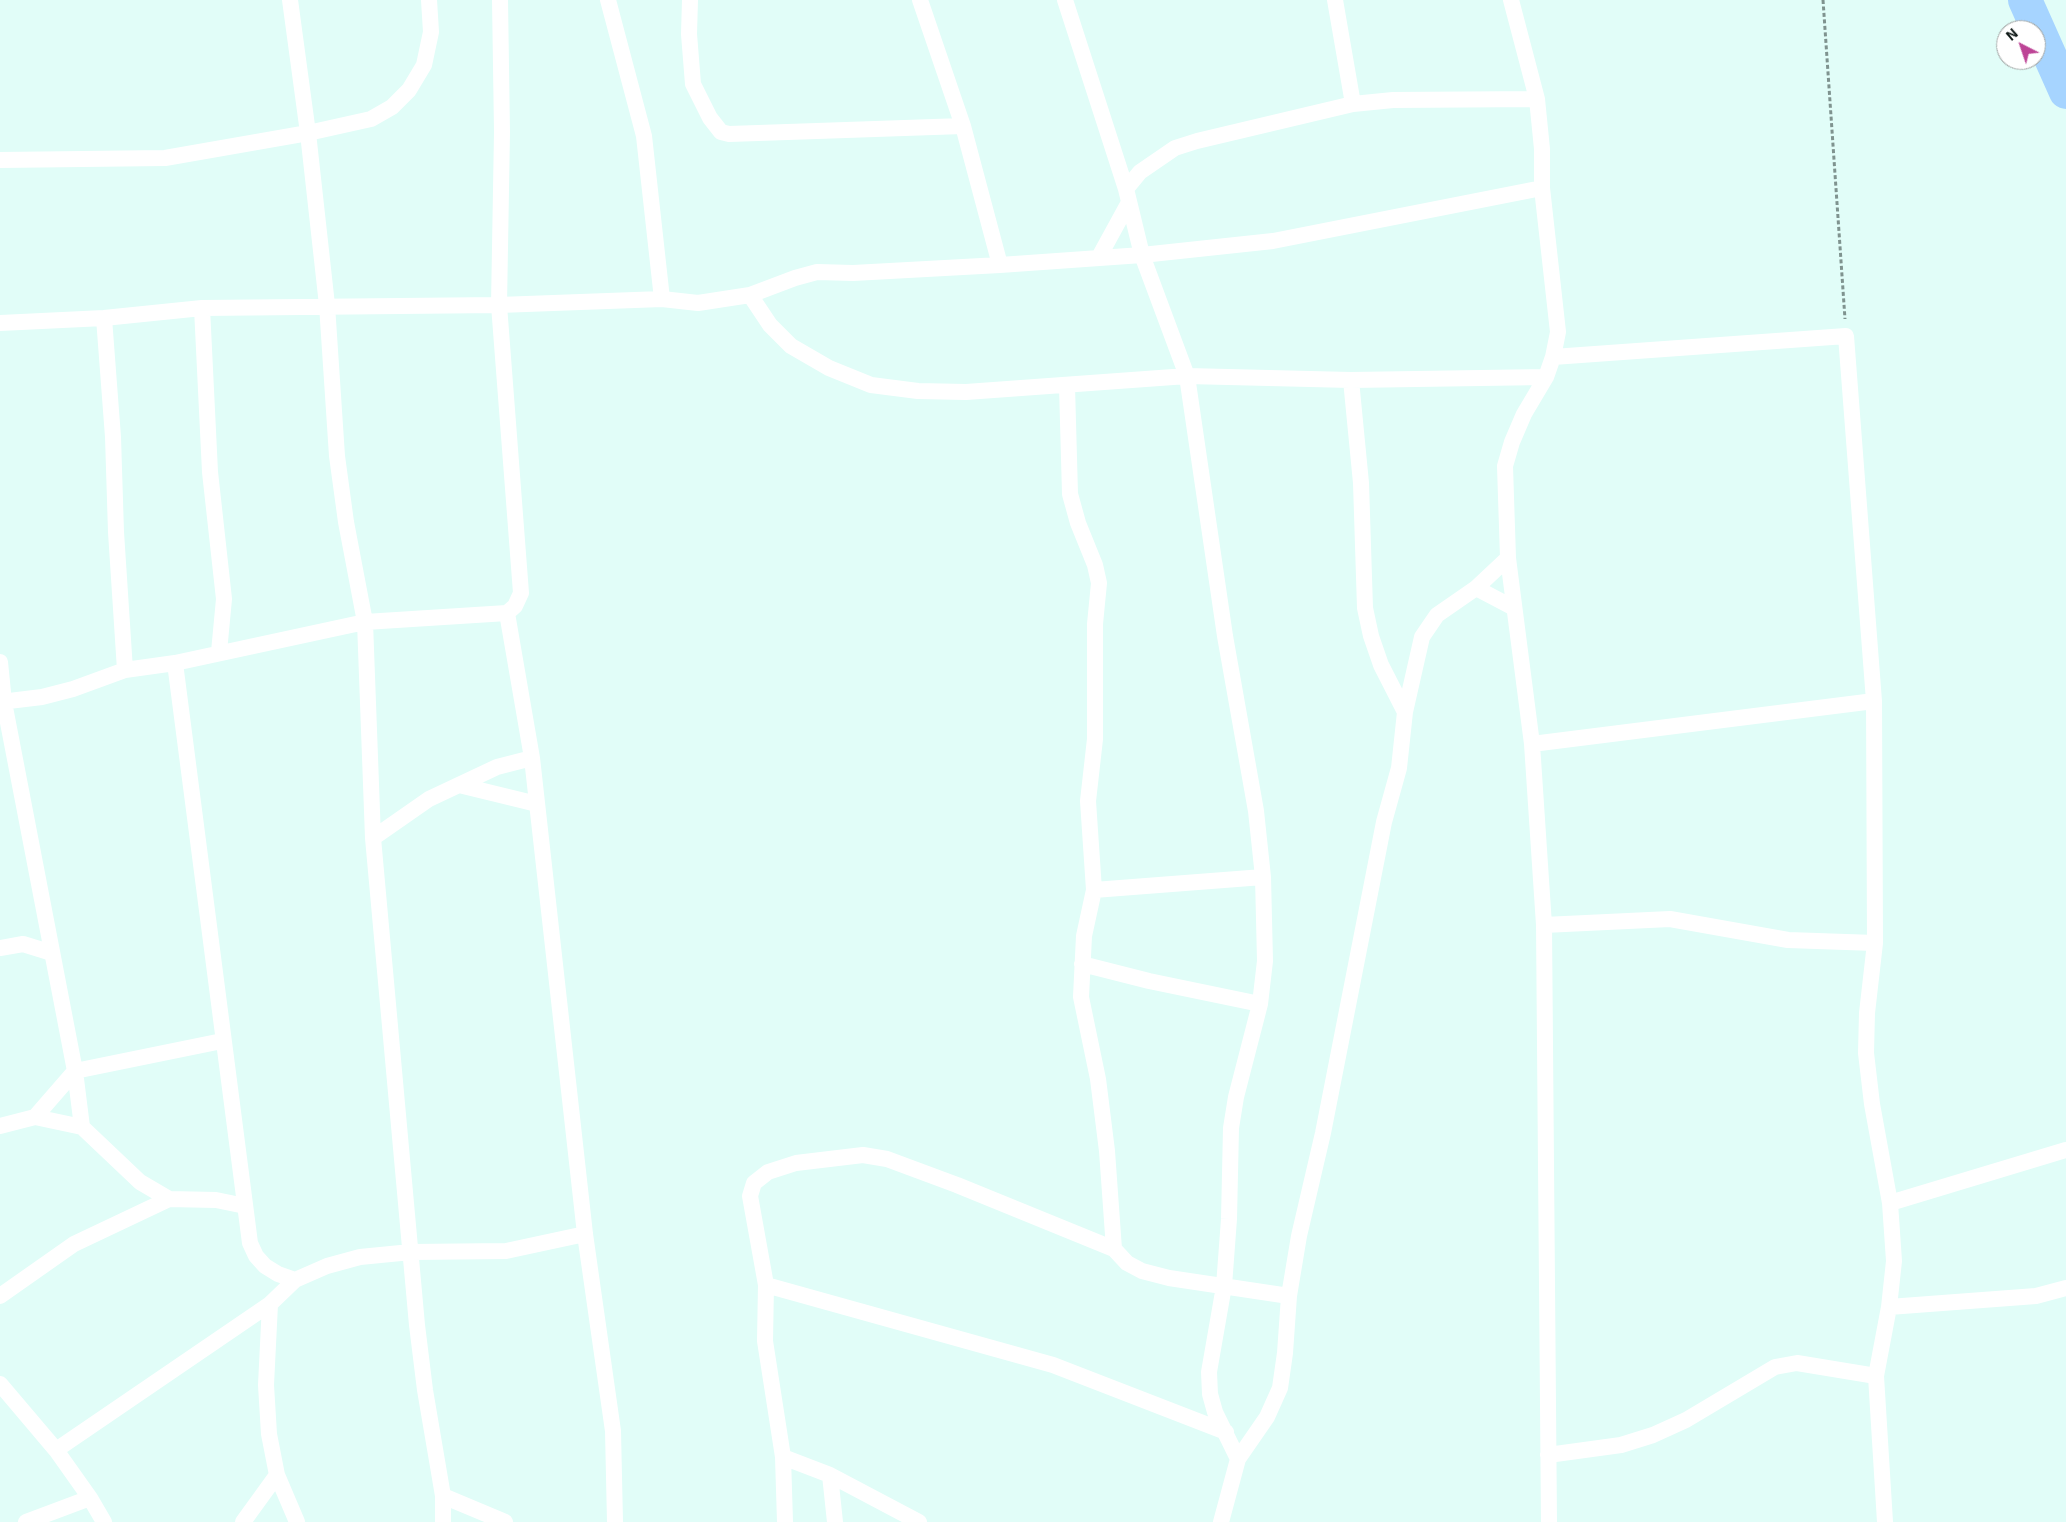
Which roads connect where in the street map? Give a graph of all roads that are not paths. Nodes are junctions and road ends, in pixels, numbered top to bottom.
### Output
1 (290, 0) edge
2 (430, 0) edge
3 (500, 0) edge
4 (608, 0) edge
5 (690, 0) edge
6 (920, 0) edge
7 (1065, 0) edge
8 (1335, 0) edge
9 (1511, 0) edge
10 (1537, 99) junction
11 (1353, 104) junction
12 (963, 126) junction
13 (308, 133) junction
14 (0, 160) edge
15 (1542, 188) junction
16 (1127, 196) junction
17 (1142, 255) junction
18 (1099, 257) junction
19 (1000, 265) junction
20 (750, 295) junction
21 (662, 300) junction
22 (499, 305) junction
23 (327, 306) junction
24 (202, 308) junction
25 (104, 318) junction
26 (0, 323) edge
27 (1553, 357) junction
28 (1187, 376) junction
29 (1546, 377) junction
30 (1351, 380) junction
31 (1067, 386) junction
32 (1508, 558) junction
33 (1476, 588) junction
34 (1514, 608) junction
35 (507, 613) junction
36 (365, 622) junction
37 (219, 652) junction
38 (0, 662) edge
39 (175, 663) junction
40 (125, 670) junction
41 (1874, 701) junction
42 (2, 702) edge
43 (1405, 712) junction
44 (1532, 744) junction
45 (532, 758) junction
46 (459, 785) junction
47 (537, 804) junction
48 (373, 838) junction
49 (1262, 877) junction
50 (1094, 890) junction
51 (1544, 925) junction
52 (1875, 943) junction
53 (0, 948) edge
54 (52, 953) junction
55 (1082, 964) junction
56 (1260, 1004) junction
57 (222, 1041) junction
58 (75, 1071) junction
59 (34, 1117) junction
60 (0, 1126) edge
61 (82, 1127) junction
62 (2066, 1150) edge
63 (169, 1199) junction
64 (1890, 1203) junction
65 (246, 1206) junction
66 (585, 1234) junction
67 (1114, 1249) junction
68 (410, 1252) junction
69 (295, 1280) junction
70 (766, 1285) junction
71 (1224, 1286) junction
72 (2066, 1288) edge
73 (0, 1296) edge
74 (1289, 1296) junction
75 (270, 1304) junction
76 (1888, 1307) junction
77 (1876, 1376) junction
78 (0, 1384) edge
79 (1226, 1432) junction
80 (56, 1450) junction
81 (1548, 1455) junction
82 (783, 1457) junction
83 (1238, 1459) junction
84 (830, 1475) junction
85 (277, 1476) junction
86 (443, 1496) junction
87 (90, 1498) junction
88 (26, 1522) edge
89 (104, 1522) edge
90 (243, 1522) edge
91 (297, 1522) edge
92 (443, 1522) edge
93 (505, 1522) edge
94 (615, 1522) edge
95 (785, 1522) edge
96 (835, 1522) edge
97 (919, 1522) edge
98 (1221, 1522) edge
99 (1549, 1522) edge
100 (1885, 1522) edge

1 - 13 street
2 - 13 street
3 - 22 street
4 - 21 street
5 - 12 street
6 - 12 street
7 - 16 street
8 - 11 street
9 - 10 street
10 - 11 street
10 - 15 street
11 - 16 street
12 - 19 street
13 - 14 street
13 - 23 street
15 - 17 street
15 - 27 street
16 - 17 street
16 - 18 street
17 - 18 street
17 - 28 street
18 - 19 street
19 - 20 street
20 - 21 street
20 - 31 street
21 - 22 street
22 - 23 street
22 - 35 street
23 - 24 street
23 - 36 street
24 - 25 street
24 - 37 street
25 - 26 street
25 - 40 street
27 - 29 street
27 - 41 street
28 - 30 street
28 - 31 street
28 - 49 street
29 - 30 street
29 - 32 street
30 - 43 street
31 - 50 street
32 - 33 street
32 - 34 street
33 - 34 street
33 - 43 street
34 - 44 street
35 - 36 street
35 - 45 street
36 - 37 street
36 - 48 street
37 - 39 street
38 - 42 street
39 - 40 street
39 - 57 street
40 - 42 street
41 - 44 street
41 - 52 street
42 - 54 street
43 - 74 street
44 - 51 street
45 - 46 street
45 - 47 street
46 - 47 street
46 - 48 street
47 - 66 street
48 - 68 street
49 - 50 street
49 - 56 street
50 - 55 street
51 - 52 street
51 - 81 street
52 - 64 street
53 - 54 street
54 - 58 street
55 - 56 street
55 - 67 street
56 - 71 street
57 - 58 street
57 - 65 street
58 - 59 street
58 - 61 street
59 - 60 street
59 - 61 street
61 - 63 street
62 - 64 street
63 - 65 street
63 - 73 street
64 - 76 street
65 - 69 street
66 - 68 street
66 - 94 street
67 - 70 street
67 - 71 street
68 - 69 street
68 - 86 street
69 - 75 street
70 - 79 street
70 - 82 street
71 - 74 street
71 - 79 street
72 - 76 street
74 - 83 street
75 - 80 street
75 - 85 street
76 - 77 street
77 - 81 street
77 - 100 street
78 - 80 street
79 - 83 street
80 - 87 street
81 - 99 street
82 - 84 street
82 - 95 street
83 - 98 street
84 - 96 street
84 - 97 street
85 - 90 street
85 - 91 street
86 - 92 street
86 - 93 street
87 - 88 street
87 - 89 street

